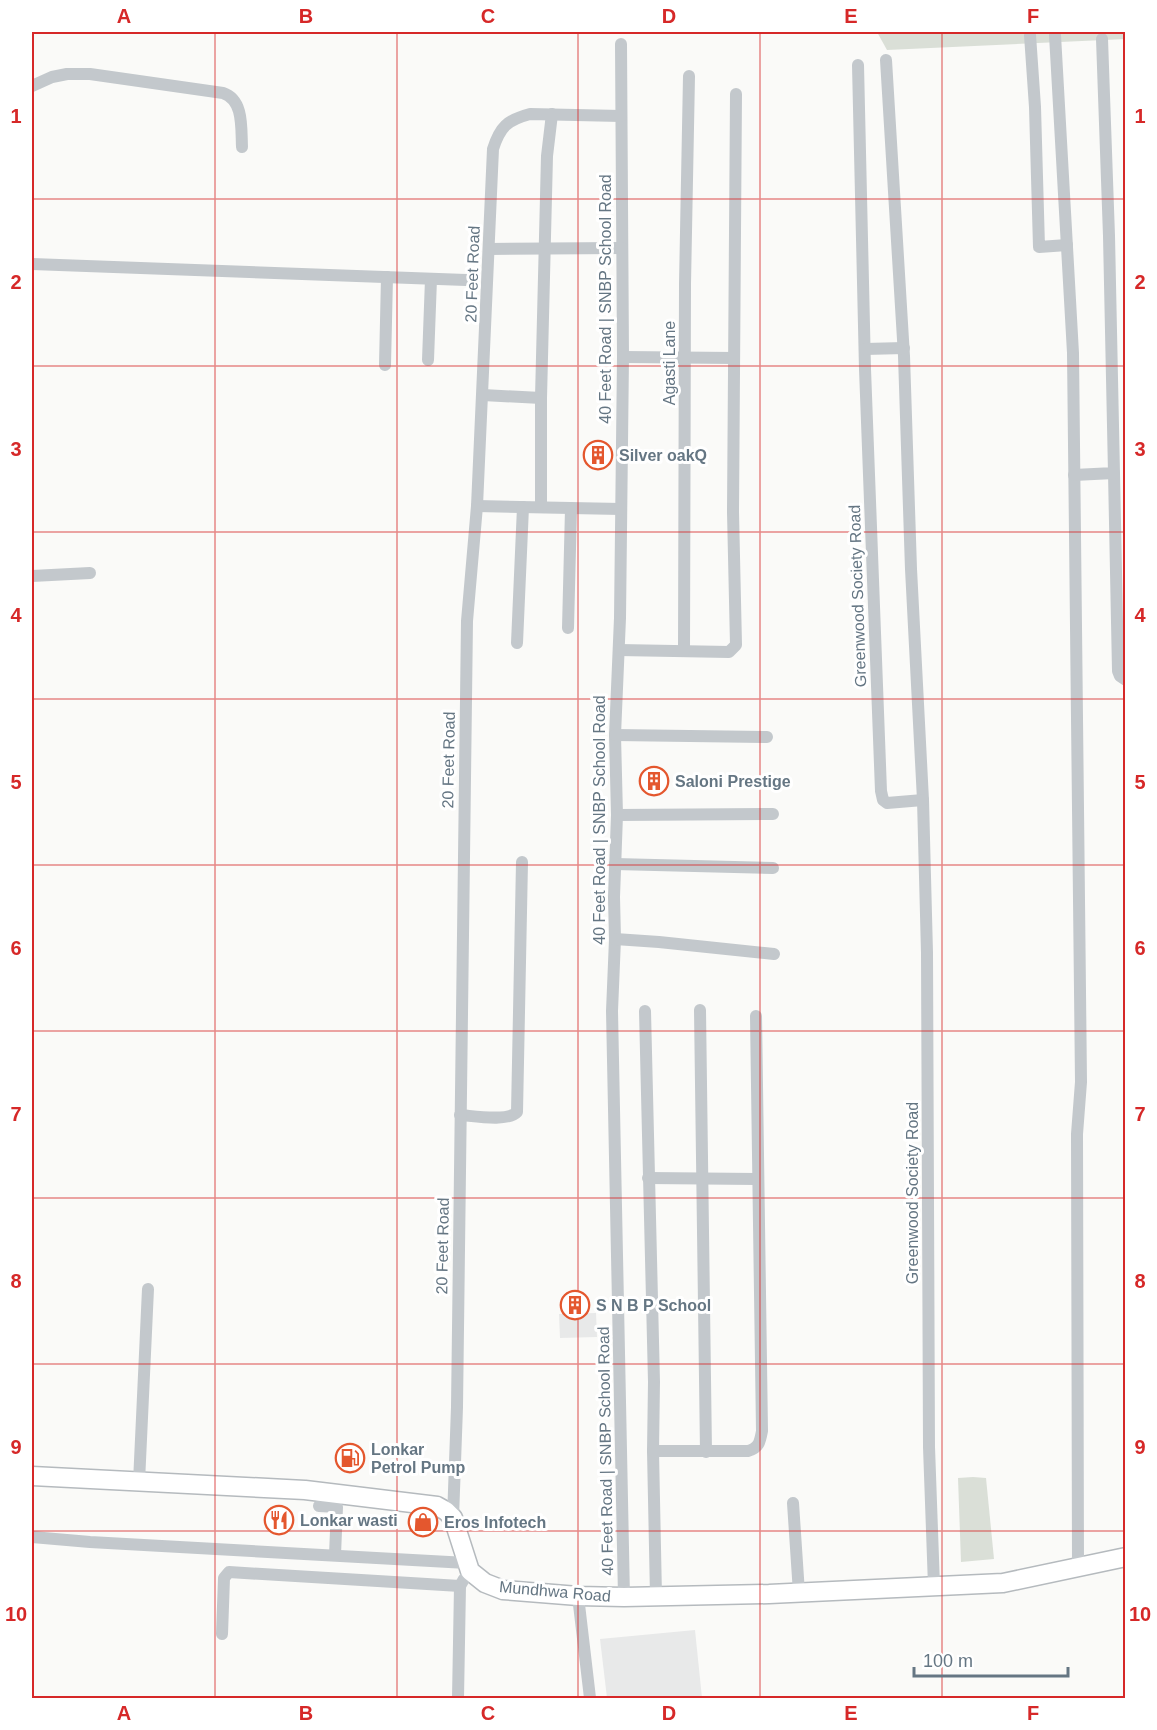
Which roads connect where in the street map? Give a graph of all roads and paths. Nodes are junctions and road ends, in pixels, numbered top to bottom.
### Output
1 (1030, 35) dead end
2 (1055, 35) dead end
3 (1102, 39) dead end
4 (621, 44) dead end
5 (886, 60) dead end
6 (858, 65) dead end
7 (689, 76) dead end
8 (32, 86) edge
9 (736, 94) dead end
10 (552, 114) junction
11 (621, 116) junction
12 (242, 147) dead end
13 (1067, 245) junction
14 (622, 248) junction
15 (489, 249) junction
16 (545, 249) junction
17 (32, 264) edge
18 (387, 277) junction
19 (431, 279) junction
20 (466, 280) dead end
21 (903, 348) junction
22 (865, 349) junction
23 (623, 357) junction
24 (734, 358) junction
25 (686, 359) junction
26 (428, 360) dead end
27 (385, 365) dead end
28 (483, 396) junction
29 (541, 398) junction
30 (1114, 473) junction
31 (1074, 475) junction
32 (477, 506) junction
33 (523, 507) junction
34 (541, 507) junction
35 (571, 509) junction
36 (621, 509) junction
37 (90, 573) dead end
38 (32, 576) edge
39 (568, 628) dead end
40 (517, 643) dead end
41 (619, 650) junction
42 (684, 651) junction
43 (1125, 680) edge
44 (615, 735) junction
45 (767, 737) dead end
46 (923, 800) junction
47 (773, 814) dead end
48 (616, 815) junction
49 (522, 862) dead end
50 (615, 864) junction
51 (773, 868) dead end
52 (615, 939) junction
53 (774, 954) dead end
54 (700, 1010) dead end
55 (645, 1011) dead end
56 (756, 1016) dead end
57 (460, 1115) junction
58 (648, 1178) junction
59 (703, 1179) junction
60 (758, 1179) junction
61 (148, 1289) dead end
62 (653, 1451) junction
63 (706, 1452) junction
64 (32, 1476) edge
65 (139, 1482) junction
66 (793, 1503) dead end
67 (319, 1506) dead end
68 (453, 1518) junction
69 (32, 1537) edge
70 (335, 1555) junction
71 (1125, 1557) edge
72 (1078, 1567) junction
73 (466, 1573) junction
74 (934, 1586) junction
75 (799, 1593) junction
76 (578, 1596) junction
77 (656, 1596) junction
78 (624, 1597) junction
79 (222, 1634) dead end
80 (458, 1698) edge
81 (590, 1698) edge

1 - 13 street
2 - 13 street
3 - 30 street
4 - 11 street, 40 Feet Road | SNBP School Road
5 - 21 street, Greenwood Society Road
6 - 22 street, Greenwood Society Road
7 - 25 street, Agasti Lane
8 - 12 street
9 - 24 street
10 - 11 street, 20 Feet Road
10 - 15 street, 20 Feet Road
10 - 16 street
11 - 14 street, 40 Feet Road | SNBP School Road
13 - 31 street
14 - 16 street
14 - 23 street, 40 Feet Road | SNBP School Road
15 - 16 street
15 - 28 street, 20 Feet Road
16 - 29 street
17 - 18 street
18 - 19 street
18 - 27 street
19 - 20 street
19 - 26 street
21 - 22 street
21 - 46 street, Greenwood Society Road
22 - 46 street, Greenwood Society Road
23 - 25 street
23 - 36 street, 40 Feet Road | SNBP School Road
24 - 25 street
24 - 42 street
25 - 42 street, Agasti Lane
28 - 29 street
28 - 32 street, 20 Feet Road
29 - 34 street
30 - 31 street
30 - 43 street
31 - 72 street
32 - 33 street
32 - 57 street, 20 Feet Road
33 - 34 street
33 - 40 street
34 - 35 street
35 - 36 street
35 - 39 street
36 - 41 street, 40 Feet Road | SNBP School Road
37 - 38 street
41 - 42 street
41 - 44 street, 40 Feet Road | SNBP School Road
44 - 45 street
44 - 48 street, 40 Feet Road | SNBP School Road
46 - 74 street, Greenwood Society Road
47 - 48 street
48 - 50 street, 40 Feet Road | SNBP School Road
49 - 57 street
50 - 51 street
50 - 52 street, 40 Feet Road | SNBP School Road
52 - 53 street
52 - 78 street, 40 Feet Road | SNBP School Road
54 - 59 street
55 - 58 street
56 - 60 street
57 - 68 street, 20 Feet Road
58 - 59 street
58 - 62 street
59 - 60 street
59 - 63 street
60 - 63 street
61 - 65 street
62 - 63 street
62 - 77 street
64 - 65 main road
65 - 68 main road
66 - 75 street
67 - 70 street
68 - 73 main road
69 - 70 street
70 - 73 street
71 - 72 main road, Mundhwa Road
72 - 74 main road, Mundhwa Road
73 - 76 main road, Mundhwa Road
73 - 79 street
73 - 80 street
74 - 75 main road, Mundhwa Road
75 - 77 main road, Mundhwa Road
76 - 78 main road, Mundhwa Road
76 - 81 street
77 - 78 main road, Mundhwa Road

